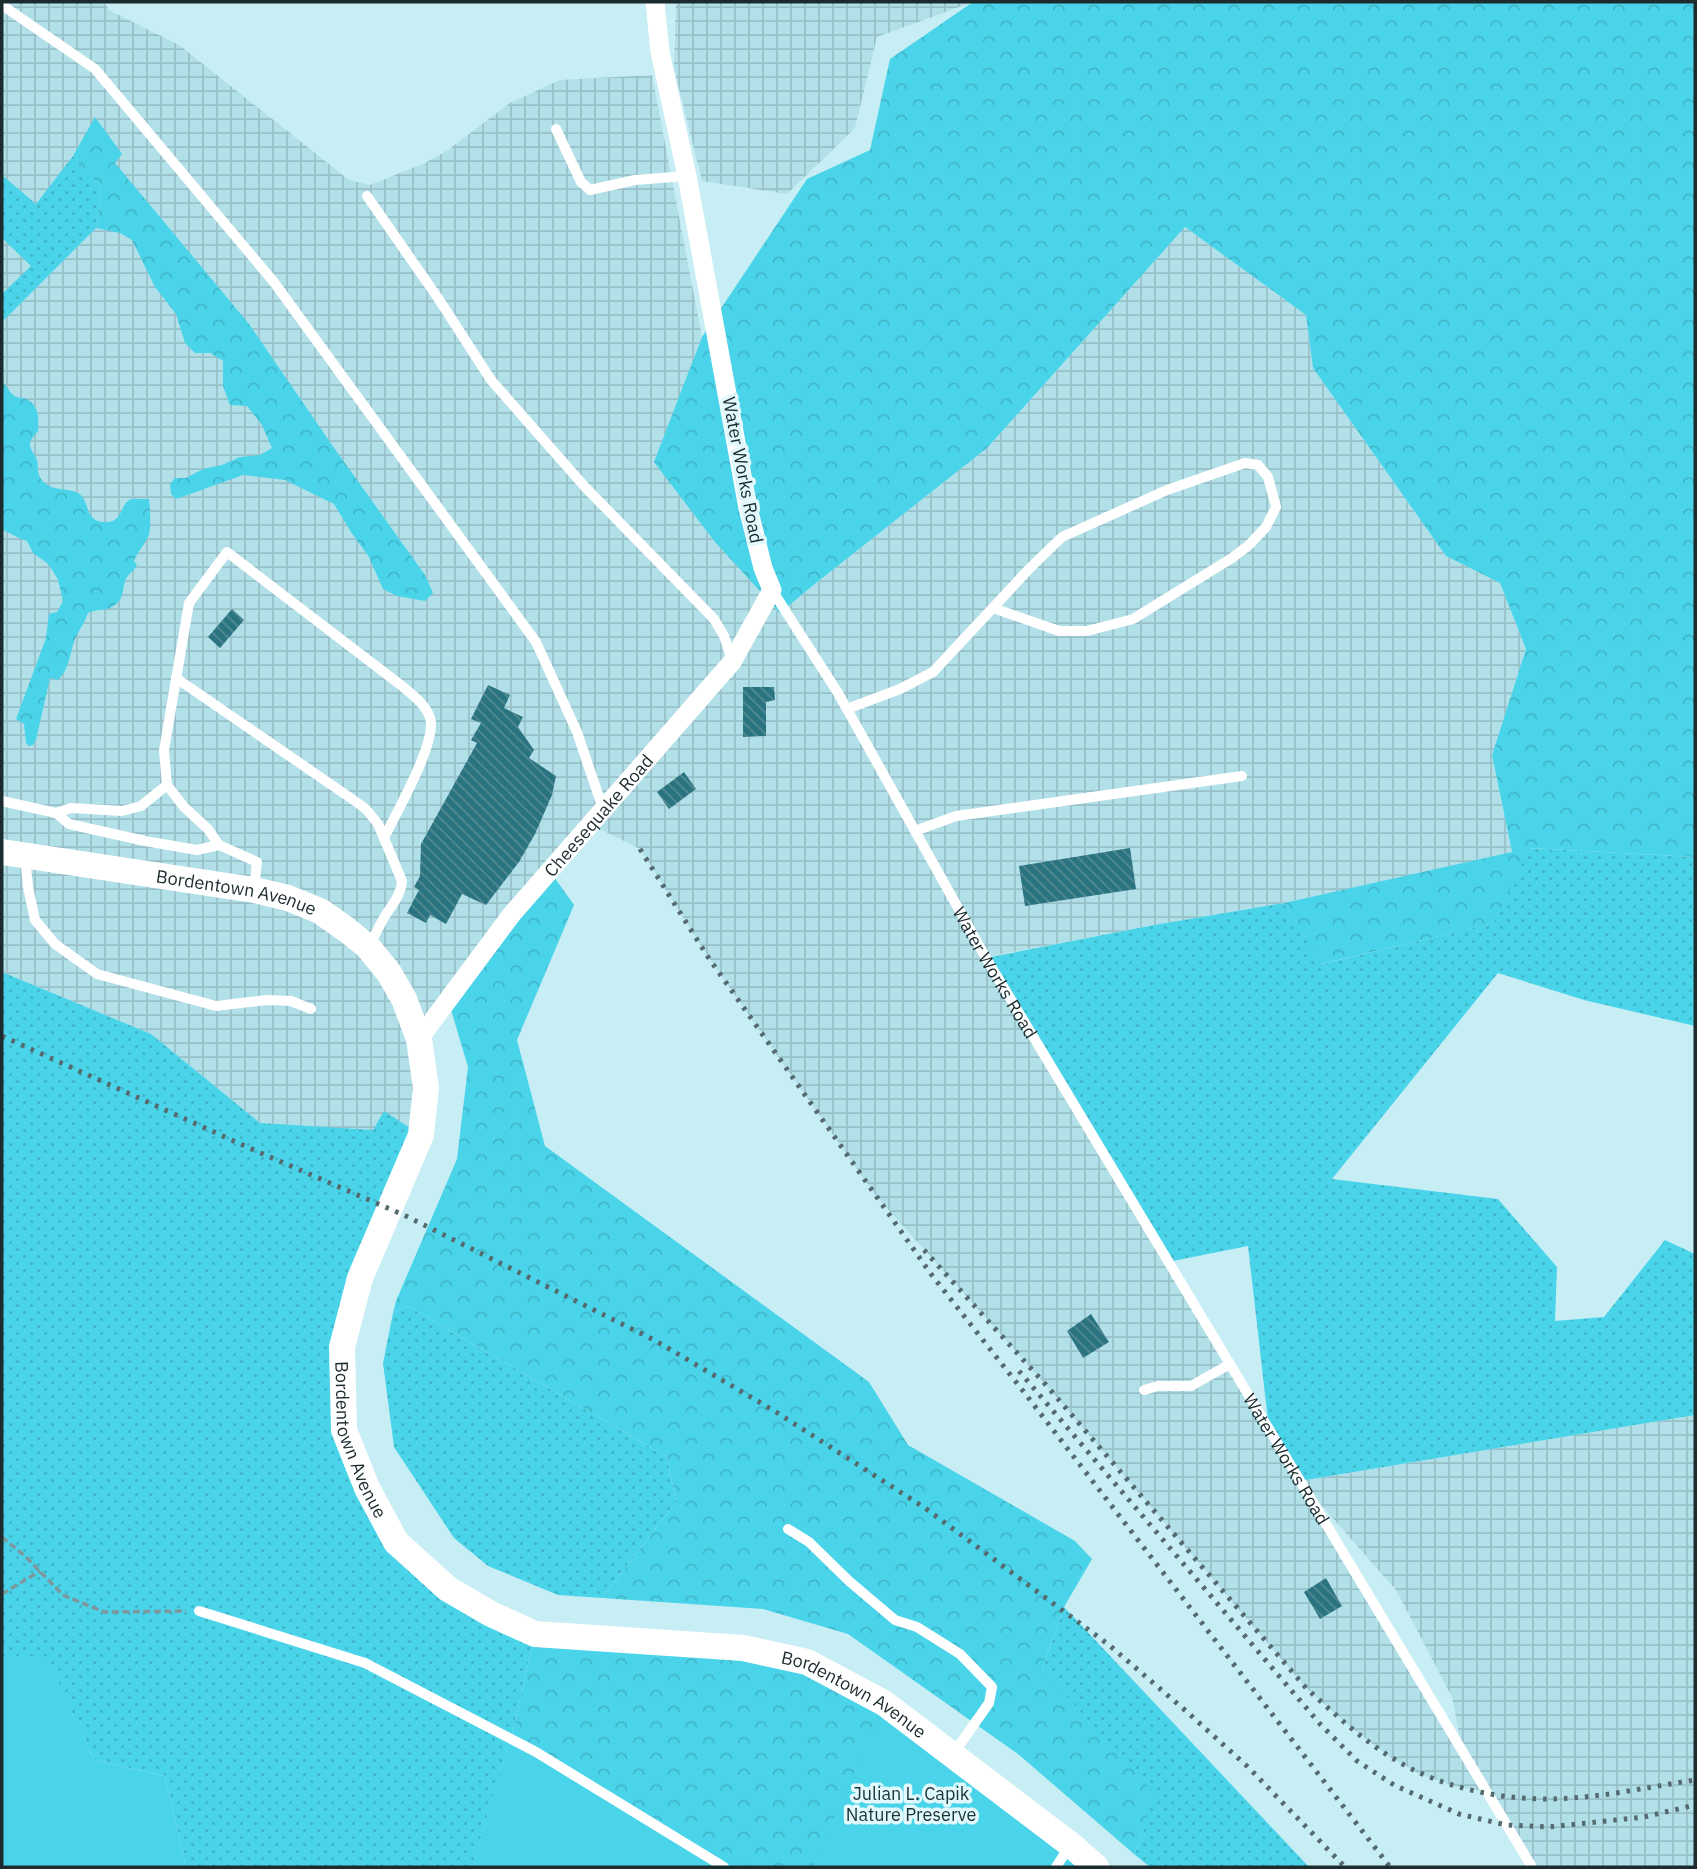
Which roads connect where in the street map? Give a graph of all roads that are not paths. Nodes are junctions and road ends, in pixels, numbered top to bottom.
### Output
1 (656, 2) edge
2 (2, 5) edge
3 (556, 129) dead end
4 (687, 176) junction
5 (367, 196) dead end
6 (772, 590) junction
7 (993, 608) junction
8 (732, 662) junction
9 (176, 678) junction
10 (847, 709) junction
11 (1242, 776) dead end
12 (167, 785) junction
13 (2, 801) edge
14 (603, 809) junction
15 (56, 813) junction
16 (915, 831) junction
17 (384, 838) junction
18 (219, 845) junction
19 (13, 854) edge
20 (254, 890) junction
21 (368, 947) junction
22 (312, 1009) dead end
23 (419, 1039) junction
24 (1230, 1364) junction
25 (1144, 1390) dead end
26 (788, 1529) dead end
27 (199, 1611) road end
28 (952, 1755) junction
29 (1071, 1845) junction
30 (724, 1867) edge
31 (1056, 1867) edge
32 (1096, 1867) edge
33 (1532, 1867) edge

1 - 4 street, Water Works Road
2 - 14 lane
3 - 4 lane
4 - 6 street, Water Works Road
5 - 8 lane
6 - 8 street, Cheesequake Road
6 - 10 lane, Water Works Road
7 - 7 lane
7 - 10 lane
8 - 14 street, Cheesequake Road
9 - 12 lane
9 - 17 lane
9 - 17 lane
10 - 16 lane, Water Works Road
11 - 16 lane
12 - 15 lane
12 - 18 lane
13 - 15 lane
14 - 23 street, Cheesequake Road
15 - 18 lane
16 - 24 lane, Water Works Road
17 - 21 lane
18 - 20 lane
19 - 20 main road, Bordentown Avenue
19 - 22 lane
20 - 21 main road, Bordentown Avenue
21 - 23 main road, Bordentown Avenue
23 - 28 main road, Bordentown Avenue
24 - 25 lane
24 - 33 lane, Water Works Road
26 - 28 lane
27 - 30 lane
28 - 29 main road, Bordentown Avenue
29 - 31 lane
29 - 32 main road, Bordentown Avenue

